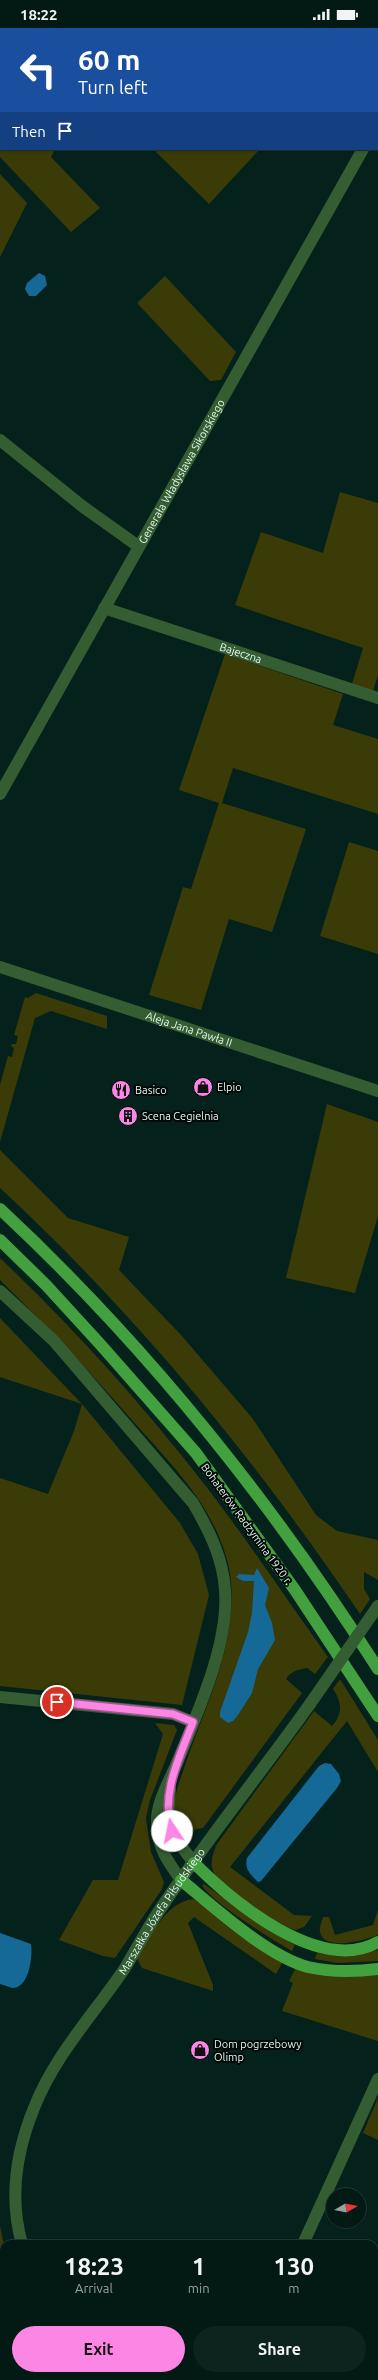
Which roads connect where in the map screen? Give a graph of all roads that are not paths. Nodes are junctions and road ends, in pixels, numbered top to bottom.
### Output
1 (362, 150) edge
2 (0, 440) edge
3 (138, 546) junction
4 (104, 608) junction
5 (378, 698) edge
6 (0, 794) edge
7 (0, 968) edge
8 (378, 1091) edge
9 (0, 1209) edge
10 (0, 1240) edge
11 (0, 1291) edge
12 (378, 1606) edge
13 (378, 1669) edge
14 (0, 1697) edge
15 (378, 1716) edge
16 (193, 1722) junction
17 (172, 1778) junction
18 (194, 1863) junction
19 (182, 1880) junction
20 (378, 1942) edge
21 (378, 1969) edge
22 (378, 2079) edge
23 (21, 2240) edge
24 (305, 2240) edge

1 - 3 street, Generała Władysława Sikorskiego
2 - 3 street
3 - 4 street, Generała Władysława Sikorskiego
4 - 5 street, Bajeczna
4 - 6 street, Generała Władysława Sikorskiego
7 - 8 street, Aleja Jana Pawła II
9 - 13 main road
10 - 15 main road, Bohaterów Radzymina 1920 r.
11 - 16 street
12 - 18 street, Marszałka Józefa Piłsudskiego, bridge
14 - 16 street
16 - 17 street
17 - 18 street
17 - 19 street
18 - 19 street, Marszałka Józefa Piłsudskiego
18 - 20 main road
19 - 21 main road
19 - 23 street, Marszałka Józefa Piłsudskiego
22 - 24 street

